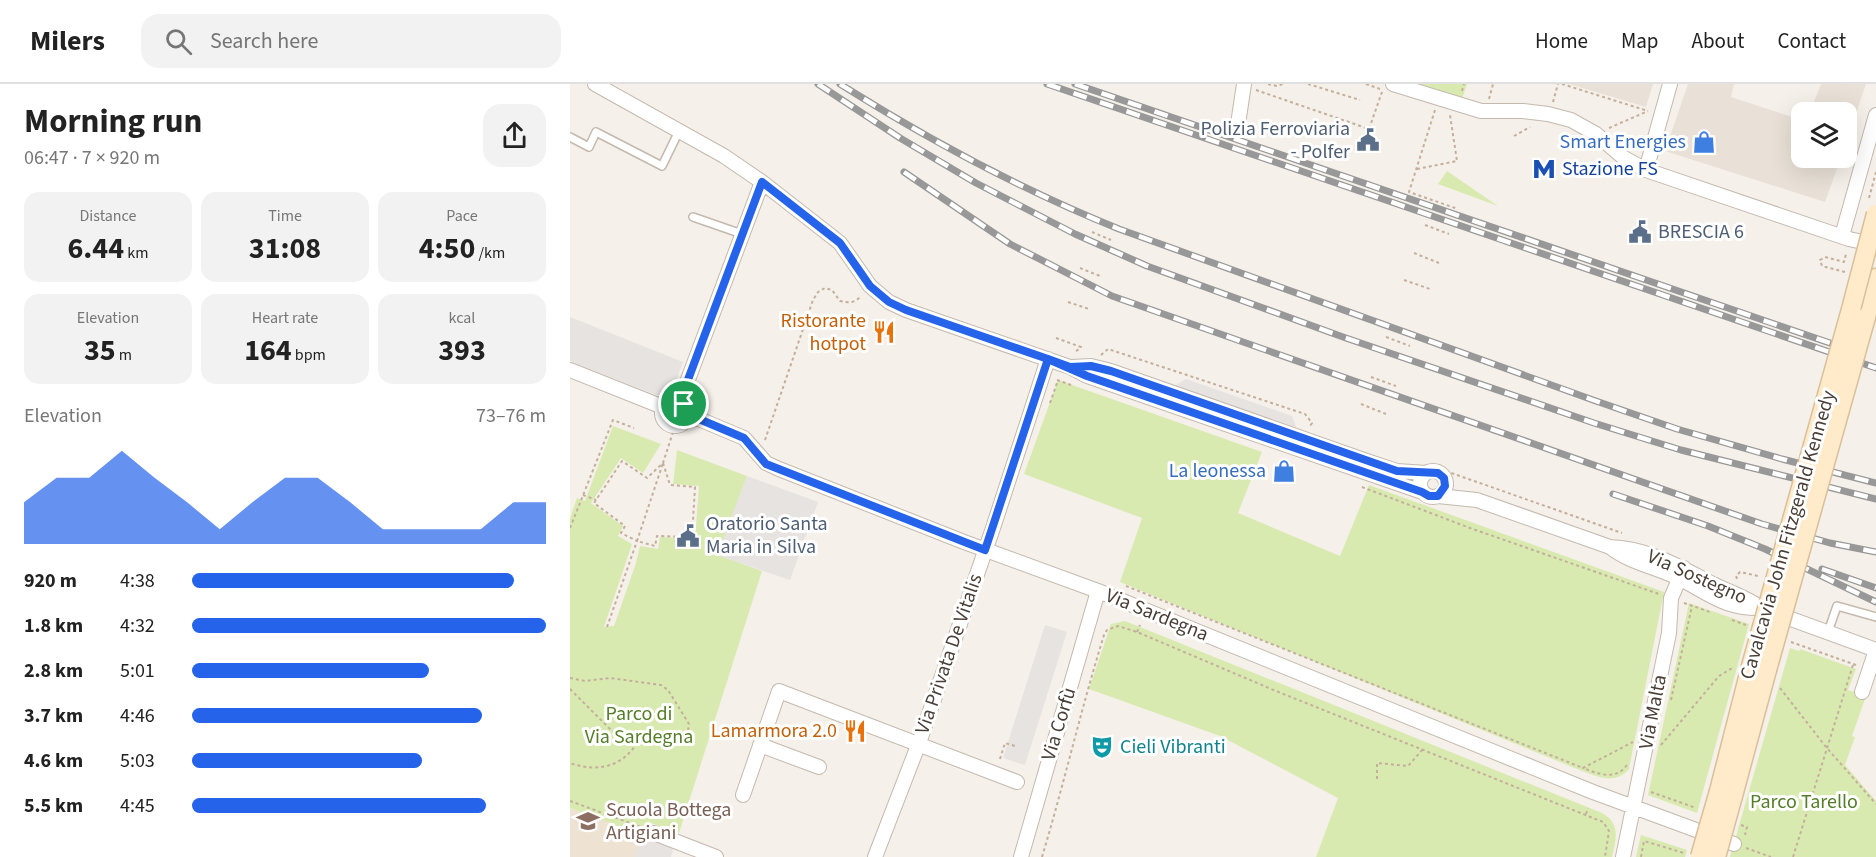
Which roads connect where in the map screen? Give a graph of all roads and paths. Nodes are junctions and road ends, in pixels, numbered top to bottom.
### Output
1 (595, 84) edge
2 (1269, 84) edge
3 (1283, 84) edge
4 (1308, 84) edge
5 (1366, 84) edge
6 (1393, 84) edge
7 (1464, 84) edge
8 (1560, 84) edge
9 (1670, 84) edge
10 (1244, 85) edge
11 (1462, 91) dead end
12 (1360, 100) dead end
13 (1553, 102) dead end
14 (1436, 107) dead end
15 (1450, 115) dead end
16 (1876, 115) edge
17 (1238, 124) dead end
18 (1535, 124) dead end
19 (1608, 129) dead end
20 (679, 131) junction
21 (1514, 136) dead end
22 (572, 138) edge
23 (1416, 169) junction
24 (1646, 170) junction
25 (762, 182) junction
26 (1458, 209) dead end
27 (1876, 214) edge
28 (693, 217) dead end
29 (1425, 225) dead end
30 (1092, 232) dead end
31 (742, 234) junction
32 (1449, 234) dead end
33 (1842, 236) junction
34 (1112, 240) dead end
35 (1876, 246) edge
36 (1846, 251) dead end
37 (1414, 253) dead end
38 (1439, 263) dead end
39 (1080, 268) dead end
40 (1851, 274) dead end
41 (1100, 276) dead end
42 (1876, 278) edge
43 (1404, 280) dead end
44 (1430, 289) dead end
45 (865, 291) dead end
46 (1068, 302) dead end
47 (1089, 309) dead end
48 (1386, 337) dead end
49 (1056, 338) dead end
50 (1410, 346) dead end
51 (1083, 355) dead end
52 (1048, 359) junction
53 (1099, 361) dead end
54 (1070, 367) junction
55 (570, 370) edge
56 (1042, 376) junction
57 (1371, 377) dead end
58 (1058, 380) junction
59 (1075, 386) dead end
60 (1396, 386) dead end
61 (1361, 404) dead end
62 (663, 407) junction
63 (684, 407) junction
64 (1047, 411) dead end
65 (1386, 414) dead end
66 (675, 426) junction
67 (634, 428) dead end
68 (1310, 429) dead end
69 (759, 456) junction
70 (663, 462) junction
71 (1426, 473) junction
72 (1443, 475) junction
73 (1362, 487) dead end
74 (1422, 492) junction
75 (583, 495) junction
76 (1438, 496) junction
77 (596, 500) junction
78 (1477, 500) junction
79 (570, 528) edge
80 (1629, 536) dead end
81 (637, 541) junction
82 (985, 550) junction
83 (1682, 573) junction
84 (1767, 578) dead end
85 (1738, 581) dead end
86 (1119, 583) dead end
87 (1098, 591) junction
88 (1661, 595) dead end
89 (1692, 606) dead end
90 (1876, 617) edge
91 (1140, 625) dead end
92 (607, 627) dead end
93 (1137, 632) junction
94 (1828, 632) junction
95 (1876, 650) edge
96 (1853, 664) dead end
97 (1737, 666) dead end
98 (570, 679) edge
99 (1774, 681) dead end
100 (570, 689) edge
101 (1862, 692) dead end
102 (1671, 699) dead end
103 (1664, 734) dead end
104 (641, 735) junction
105 (919, 743) junction
106 (760, 745) junction
107 (1014, 746) dead end
108 (1826, 747) junction
109 (1423, 749) junction
110 (1631, 749) dead end
111 (1629, 760) dead end
112 (570, 763) edge
113 (998, 765) dead end
114 (819, 767) dead end
115 (1583, 768) junction
116 (1377, 779) dead end
117 (1017, 782) dead end
118 (1652, 784) dead end
119 (1651, 792) dead end
120 (743, 795) dead end
121 (570, 801) edge
122 (1876, 804) edge
123 (1588, 808) dead end
124 (1634, 808) junction
125 (1586, 814) junction
126 (654, 834) joint
127 (1734, 844) joint
128 (1693, 855) edge
129 (716, 857) edge
130 (875, 857) edge
131 (1021, 857) edge
132 (1042, 857) edge
133 (1605, 857) edge
134 (1623, 857) edge
135 (1641, 857) edge
136 (1716, 857) edge
137 (1771, 857) edge
138 (1793, 857) edge

1 - 20 street, Via Sostegno
2 - 3 path
4 - 12 path
5 - 10 path
6 - 24 street
7 - 11 path
8 - 13 path
8 - 19 path
9 - 24 street
10 - 17 street
14 - 23 path
15 - 23 path
16 - 33 street
18 - 21 path
20 - 22 lane
20 - 25 street, Via Sostegno
23 - 26 path
24 - 33 street
25 - 31 street
25 - 52 street, Via Sostegno
27 - 128 street, Cavalcavia John Fitzgerald Kennedy, bridge
28 - 31 lane
29 - 32 path
30 - 34 path
31 - 63 street
33 - 35 street
36 - 40 path
37 - 38 path
39 - 41 path
42 - 136 street, Cavalcavia John Fitzgerald Kennedy, bridge
43 - 44 path
45 - 69 path
46 - 47 path
48 - 50 path
49 - 51 path
52 - 54 street, Via Sostegno
52 - 56 street, Via Privata De Vitalis
53 - 68 path
54 - 71 street, Via Sostegno
54 - 74 street, Via Sostegno
55 - 62 street
56 - 58 path
56 - 82 street, Via Privata De Vitalis
57 - 60 path
58 - 59 path
58 - 64 path
61 - 65 path
62 - 63 street
62 - 66 street
63 - 66 street
63 - 69 street, Via Sardegna
66 - 70 path
67 - 75 path
69 - 82 street, Via Sardegna
70 - 77 path
70 - 81 path
70 - 81 path
71 - 72 street, Via Sostegno
71 - 74 street
72 - 76 street
72 - 78 street, Via Sostegno
72 - 80 path
73 - 88 path
74 - 76 street, Via Sostegno
75 - 77 path
75 - 79 path
76 - 78 street, Via Sostegno
77 - 81 path
78 - 83 street, Via Sostegno
81 - 92 path
82 - 87 street, Via Sardegna
82 - 105 street, Via Privata De Vitalis
83 - 94 street, Via Sostegno
83 - 124 street, Via Malta
84 - 85 path
86 - 115 path
87 - 124 street, Via Sardegna
87 - 131 street, Via Corfù
89 - 102 path
90 - 94 lane
91 - 93 path
93 - 109 path
93 - 132 path
94 - 95 street
95 - 101 street
96 - 108 path
97 - 103 path
98 - 104 path
99 - 108 path
100 - 104 path
104 - 112 path
105 - 106 street, Via Privata De Vitalis
105 - 117 street
105 - 130 street, Via Privata De Vitalis
106 - 114 street
106 - 120 street, Via Privata De Vitalis
107 - 113 path
108 - 122 path
108 - 138 path
109 - 116 path
109 - 125 path
110 - 115 path
111 - 115 path
118 - 119 path
121 - 126 path
123 - 125 path
124 - 127 street, Via Sardegna
124 - 134 street, Via Malta
125 - 133 path
126 - 129 street
127 - 137 path
128 - 135 path

